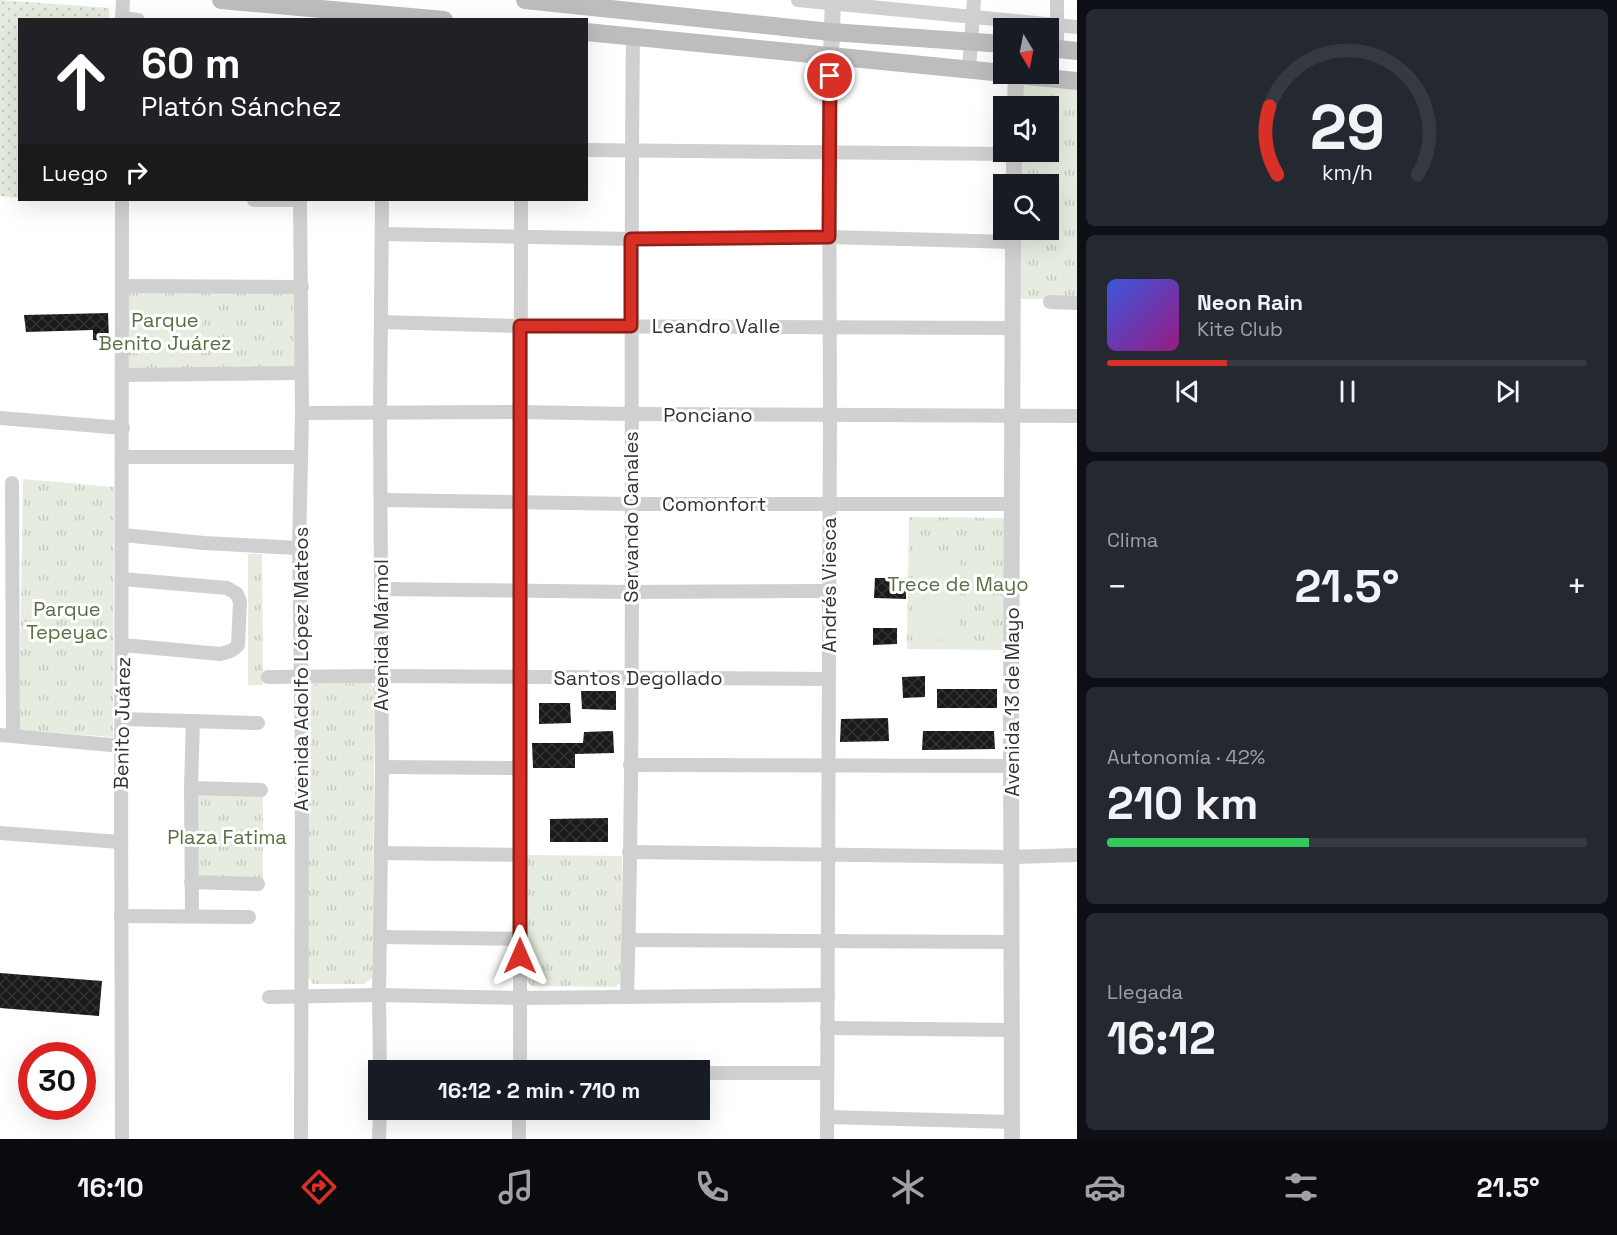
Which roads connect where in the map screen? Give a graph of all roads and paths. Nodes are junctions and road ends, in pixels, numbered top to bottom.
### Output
1 (123, 0) edge
2 (221, 0) edge
3 (525, 0) edge
4 (798, 0) edge
5 (974, 0) edge
6 (1057, 0) edge
7 (833, 2) edge
8 (610, 4) edge
9 (301, 13) edge
10 (385, 17) edge
11 (974, 17) junction
12 (122, 18) edge
13 (405, 18) edge
14 (1058, 18) edge
15 (993, 19) edge
16 (1059, 25) edge
17 (1077, 27) edge
18 (588, 32) edge
19 (831, 32) junction
20 (633, 37) junction
21 (972, 42) junction
22 (993, 43) edge
23 (1059, 50) edge
24 (1077, 51) edge
25 (831, 57) junction
26 (969, 69) junction
27 (993, 72) edge
28 (1059, 79) edge
29 (1077, 81) edge
30 (588, 150) edge
31 (632, 151) junction
32 (829, 153) junction
33 (993, 153) edge
34 (122, 201) edge
35 (300, 201) edge
36 (382, 201) edge
37 (521, 201) edge
38 (382, 234) junction
39 (993, 236) edge
40 (521, 237) junction
41 (829, 237) junction
42 (631, 239) junction
43 (1013, 240) edge
44 (122, 286) junction
45 (302, 286) junction
46 (1050, 302) dead end
47 (1077, 303) edge
48 (382, 322) junction
49 (520, 326) junction
50 (631, 326) junction
51 (829, 326) junction
52 (1013, 328) junction
53 (301, 373) junction
54 (122, 375) junction
55 (520, 412) junction
56 (302, 413) junction
57 (380, 413) junction
58 (631, 414) junction
59 (830, 415) junction
60 (1012, 416) junction
61 (1077, 416) edge
62 (0, 418) edge
63 (123, 428) junction
64 (122, 457) junction
65 (301, 457) junction
66 (12, 483) dead end
67 (382, 500) junction
68 (520, 503) junction
69 (630, 504) junction
70 (830, 504) junction
71 (1011, 504) junction
72 (123, 535) junction
73 (299, 548) junction
74 (122, 579) junction
75 (381, 589) junction
76 (520, 591) junction
77 (830, 591) junction
78 (631, 592) junction
79 (123, 645) junction
80 (300, 676) junction
81 (381, 676) junction
82 (268, 677) dead end
83 (520, 678) junction
84 (631, 679) junction
85 (829, 679) junction
86 (122, 719) junction
87 (193, 721) junction
88 (258, 723) dead end
89 (7, 736) edge
90 (122, 746) junction
91 (630, 765) junction
92 (829, 766) junction
93 (1012, 766) junction
94 (382, 767) junction
95 (519, 768) junction
96 (191, 788) junction
97 (261, 790) dead end
98 (0, 833) edge
99 (120, 842) junction
100 (629, 852) junction
101 (381, 853) junction
102 (520, 855) junction
103 (829, 855) junction
104 (1077, 855) edge
105 (1012, 856) junction
106 (191, 882) junction
107 (258, 884) dead end
108 (121, 916) junction
109 (192, 916) junction
110 (249, 917) dead end
111 (380, 937) junction
112 (520, 939) junction
113 (629, 940) junction
114 (828, 941) junction
115 (1012, 942) junction
116 (379, 995) junction
117 (828, 995) junction
118 (300, 996) junction
119 (269, 997) dead end
120 (627, 997) junction
121 (520, 998) junction
122 (828, 1028) junction
123 (1012, 1030) junction
124 (380, 1060) edge
125 (520, 1060) edge
126 (710, 1073) edge
127 (827, 1073) junction
128 (827, 1117) junction
129 (380, 1120) edge
130 (519, 1120) edge
131 (1012, 1122) junction
132 (122, 1139) edge
133 (301, 1139) edge
134 (379, 1139) edge
135 (519, 1139) edge
136 (827, 1139) edge
137 (1012, 1139) edge

1 - 12 street
2 - 9 main road
3 - 8 main road
4 - 7 street
5 - 11 street
6 - 14 street
7 - 11 street
7 - 19 street, Andrés Viesca
8 - 19 main road
9 - 10 main road
10 - 13 main road
11 - 15 street
11 - 21 street
16 - 17 street
18 - 20 main road
19 - 21 main road
19 - 25 street, Andrés Viesca
20 - 25 main road
20 - 31 street, Servando Canales
21 - 22 main road
21 - 26 street
23 - 24 main road
25 - 26 main road
25 - 32 street, Andrés Viesca
26 - 27 main road
28 - 29 main road
30 - 31 street
31 - 32 street
31 - 42 street, Servando Canales
32 - 33 street
32 - 41 street, Andrés Viesca
34 - 44 street, Benito Juárez
35 - 45 street, Avenida Adolfo López Mateos
36 - 38 street, Avenida Mármol
37 - 40 street
38 - 40 street
38 - 48 street, Avenida Mármol
39 - 41 street
40 - 42 street
40 - 49 street
41 - 42 street
41 - 51 street, Andrés Viesca
42 - 50 street, Servando Canales
43 - 52 street, Avenida 13 de Mayo
44 - 45 street
44 - 54 street, Benito Juárez
45 - 53 street, Avenida Adolfo López Mateos
46 - 47 street
48 - 49 street, Leandro Valle
48 - 57 street, Avenida Mármol
49 - 50 street, Leandro Valle
49 - 55 street
50 - 51 street, Leandro Valle
50 - 58 street, Servando Canales
51 - 52 street, Leandro Valle
51 - 59 street, Andrés Viesca
52 - 60 street, Avenida 13 de Mayo
53 - 54 street
53 - 56 street, Avenida Adolfo López Mateos
54 - 63 street, Benito Juárez
55 - 57 street, Ponciano
55 - 58 street, Ponciano
55 - 68 street
56 - 57 street, Ponciano
56 - 65 street, Avenida Adolfo López Mateos
57 - 67 street, Avenida Mármol
58 - 59 street, Ponciano
58 - 69 street, Servando Canales
59 - 60 street, Ponciano
59 - 70 street, Andrés Viesca
60 - 61 street, Ponciano
60 - 71 street, Avenida 13 de Mayo
62 - 63 street
63 - 64 street, Benito Juárez
64 - 65 street
64 - 72 street, Benito Juárez
65 - 73 street, Avenida Adolfo López Mateos
66 - 89 street
67 - 68 street, Comonfort
67 - 75 street, Avenida Mármol
68 - 69 street, Comonfort
68 - 76 street
69 - 70 street, Comonfort
69 - 78 street, Servando Canales
70 - 71 street, Comonfort
70 - 77 street, Andrés Viesca
71 - 93 street, Avenida 13 de Mayo
72 - 73 street
72 - 74 street, Benito Juárez
73 - 80 street, Avenida Adolfo López Mateos
74 - 79 street, Benito Juárez
74 - 79 street
75 - 76 street
75 - 81 street, Avenida Mármol
76 - 78 street
76 - 83 street
77 - 78 street
77 - 85 street, Andrés Viesca
78 - 84 street, Servando Canales
79 - 86 street, Benito Juárez
80 - 81 street, Santos Degollado
80 - 82 street, Santos Degollado
80 - 118 street, Avenida Adolfo López Mateos
81 - 83 street, Santos Degollado
81 - 94 street, Avenida Mármol
83 - 84 street, Santos Degollado
83 - 95 street
84 - 85 street, Santos Degollado
84 - 91 street, Servando Canales
85 - 92 street, Andrés Viesca
86 - 87 street
86 - 90 street, Benito Juárez
87 - 88 street
87 - 96 street
89 - 90 street
90 - 99 street, Benito Juárez
91 - 92 street
91 - 100 street, Servando Canales
92 - 93 street
92 - 103 street, Andrés Viesca
93 - 105 street, Avenida 13 de Mayo
94 - 95 street
94 - 101 street, Avenida Mármol
95 - 102 street
96 - 97 street
96 - 106 street
98 - 99 street
99 - 108 street, Benito Juárez
100 - 103 street
100 - 113 street, Servando Canales
101 - 102 street
101 - 111 street, Avenida Mármol
102 - 112 street
103 - 105 street
103 - 114 street, Andrés Viesca
104 - 105 street
105 - 115 street, Avenida 13 de Mayo
106 - 107 street
106 - 109 street
108 - 109 street
108 - 132 street, Benito Juárez
109 - 110 street
111 - 112 street
111 - 116 street, Avenida Mármol
112 - 121 street
113 - 114 street
113 - 120 street, Servando Canales
114 - 115 street
114 - 117 street, Andrés Viesca
115 - 123 street, Avenida 13 de Mayo
116 - 118 street
116 - 121 street
116 - 124 street, Avenida Mármol
117 - 120 street
117 - 122 street, Andrés Viesca
118 - 119 street
118 - 133 street, Avenida Adolfo López Mateos
120 - 121 street
121 - 125 street
122 - 123 street
122 - 127 street, Andrés Viesca
123 - 131 street, Avenida 13 de Mayo
126 - 127 street
127 - 128 street, Andrés Viesca
128 - 131 street
128 - 136 street, Andrés Viesca
129 - 134 street
130 - 135 street
131 - 137 street, Avenida 13 de Mayo

